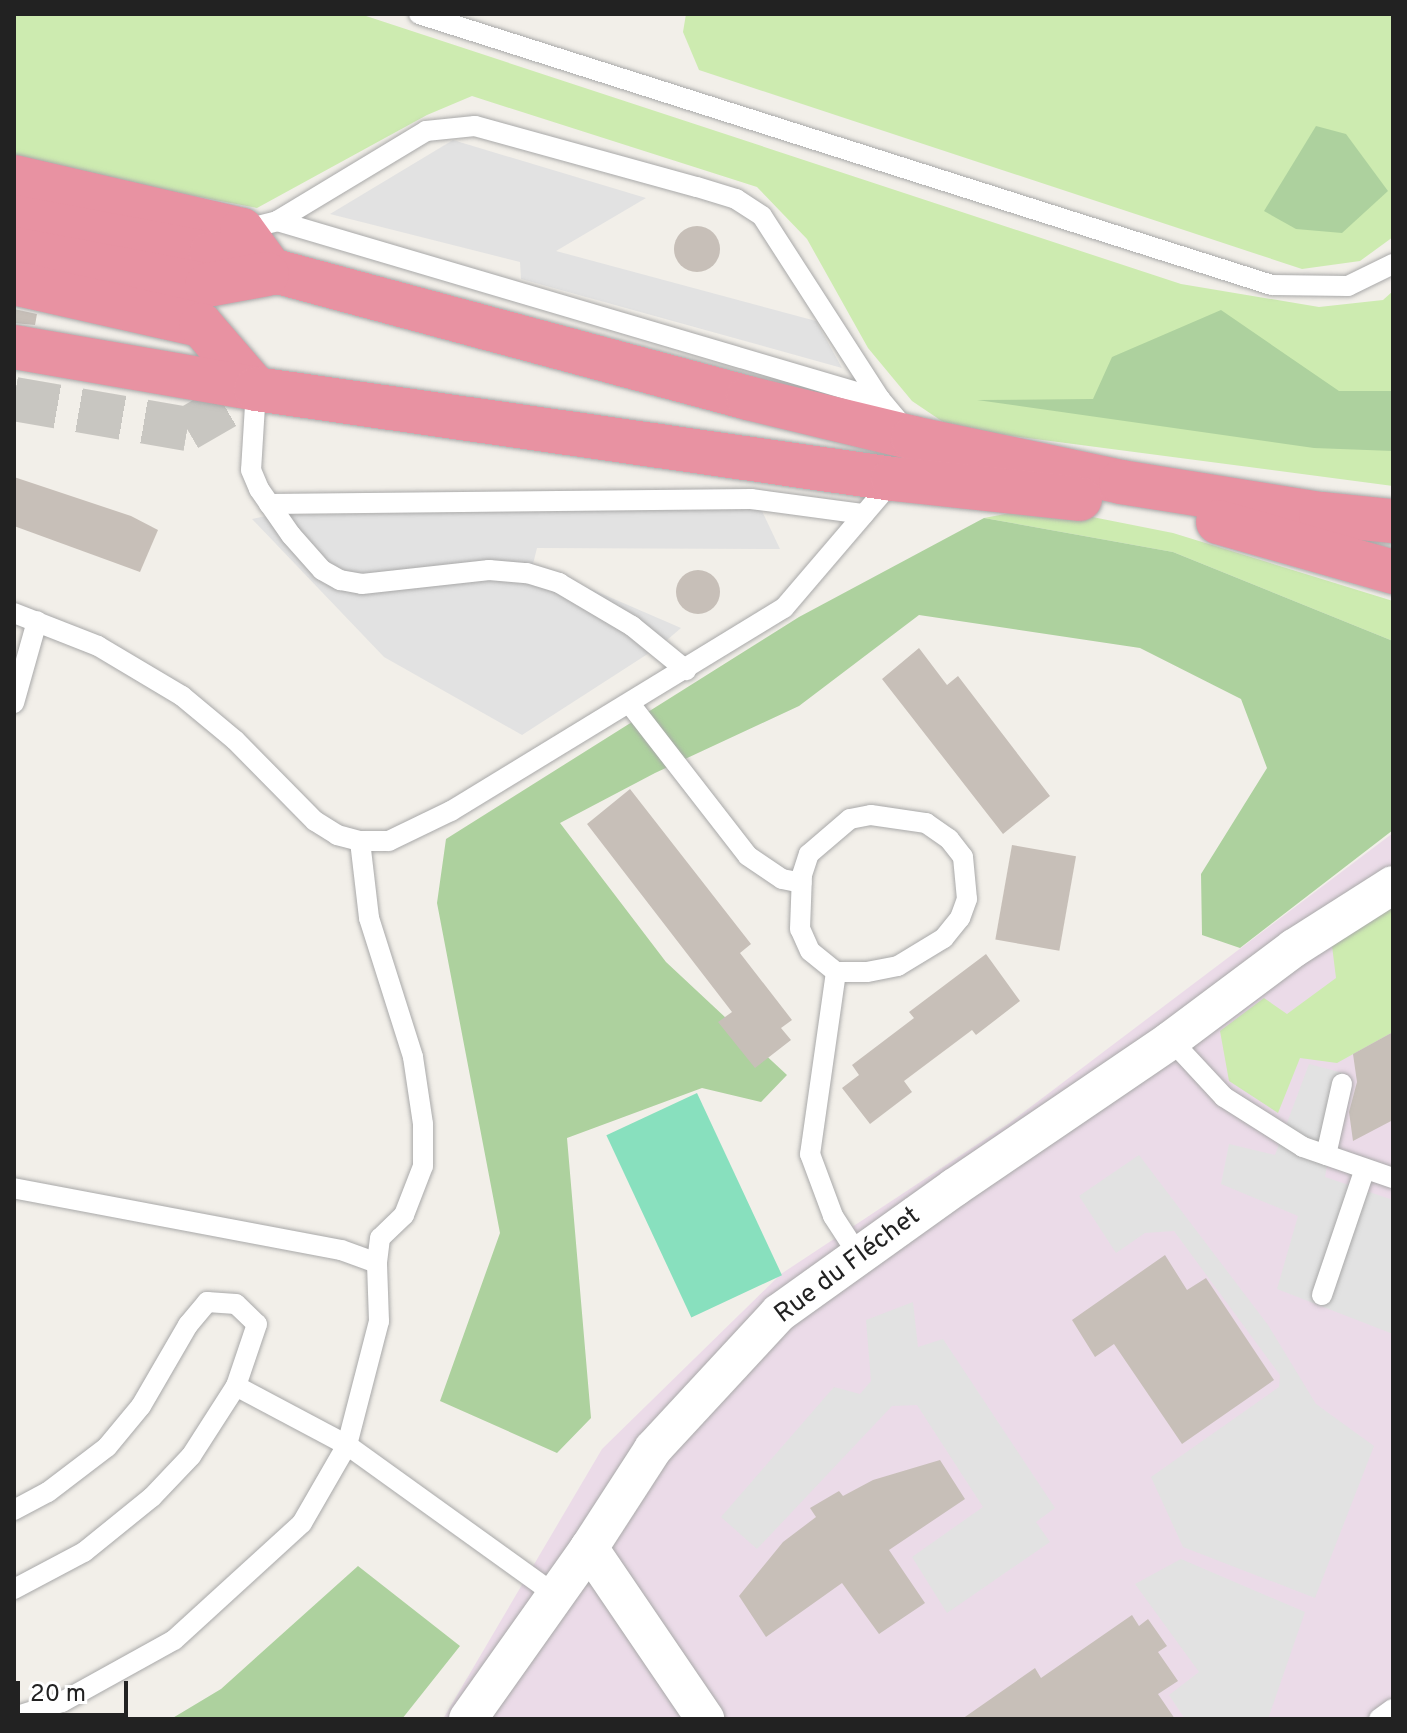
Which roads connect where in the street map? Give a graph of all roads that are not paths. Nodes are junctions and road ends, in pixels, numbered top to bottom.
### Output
1 (419, 14) edge
2 (14, 177) edge
3 (14, 217) edge
4 (260, 226) junction
5 (14, 249) edge
6 (1393, 264) edge
7 (273, 273) junction
8 (14, 283) edge
9 (14, 319) edge
10 (14, 347) edge
11 (14, 372) edge
12 (256, 389) junction
13 (880, 399) junction
14 (903, 459) junction
15 (269, 504) junction
16 (864, 514) junction
17 (1393, 521) edge
18 (1393, 572) edge
19 (14, 613) edge
20 (37, 621) junction
21 (686, 670) junction
22 (14, 703) edge
23 (630, 704) junction
24 (360, 841) junction
25 (1393, 855) edge
26 (802, 883) junction
27 (1393, 885) edge
28 (1294, 948) junction
29 (836, 972) junction
30 (1171, 1040) junction
31 (1342, 1084) dead end
32 (1326, 1155) junction
33 (1365, 1169) junction
34 (1393, 1178) edge
35 (14, 1188) edge
36 (859, 1256) junction
37 (377, 1263) junction
38 (1322, 1295) dead end
39 (236, 1386) junction
40 (347, 1445) junction
41 (14, 1510) edge
42 (589, 1548) junction
43 (14, 1589) edge
44 (556, 1595) junction
45 (1393, 1709) edge
46 (14, 1717) edge
47 (468, 1719) edge
48 (705, 1719) edge
49 (1379, 1719) edge

1 - 6 lane
2 - 4 highway
3 - 7 highway
4 - 7 highway
4 - 13 lane
4 - 13 lane
5 - 7 highway
7 - 14 highway
8 - 12 highway
9 - 12 highway
10 - 12 highway
11 - 12 highway
12 - 14 highway
12 - 15 lane
13 - 14 lane
14 - 16 lane
14 - 17 highway
14 - 18 highway
15 - 16 lane
15 - 21 lane
16 - 21 lane
19 - 20 lane
20 - 22 lane
20 - 24 lane
21 - 23 lane
23 - 24 lane
23 - 26 lane
24 - 37 lane
25 - 28 street, Rue du Fléchet
26 - 29 lane
26 - 29 lane
27 - 28 street, Rue du Fléchet
28 - 30 street, Rue du Fléchet
29 - 36 lane
30 - 32 lane
30 - 36 street, Rue du Fléchet
31 - 32 lane
32 - 33 lane
33 - 34 lane
33 - 38 lane
35 - 37 lane
36 - 42 street, Rue du Fléchet
37 - 40 lane
39 - 40 lane
39 - 41 lane
39 - 43 lane
40 - 44 lane
40 - 46 lane
42 - 44 street, Rue du Fléchet
42 - 48 street
44 - 47 street, Rue du Fléchet
45 - 49 lane

